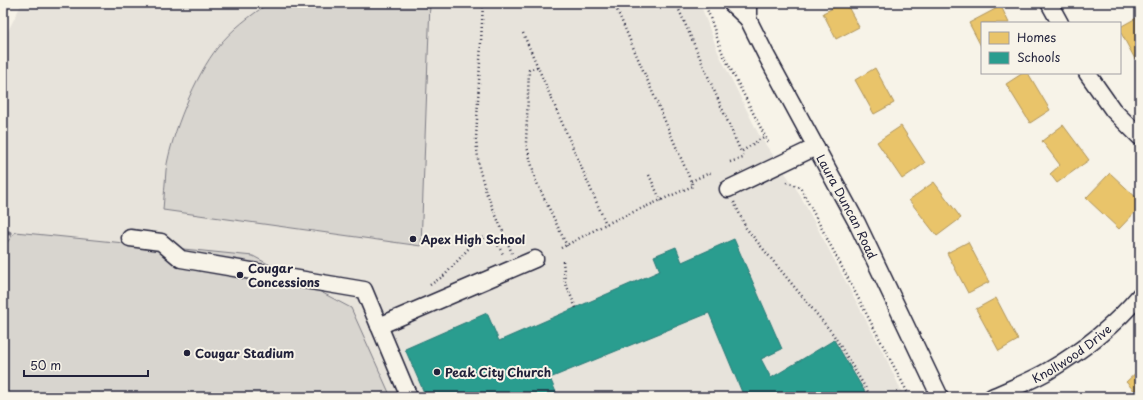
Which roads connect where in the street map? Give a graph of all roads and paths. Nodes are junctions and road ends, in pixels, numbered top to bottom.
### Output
1 (483, 3) edge
2 (614, 3) edge
3 (676, 3) edge
4 (705, 3) edge
5 (731, 3) edge
6 (1049, 3) edge
7 (748, 11) edge
8 (1059, 22) edge
9 (523, 33) dead end
10 (537, 67) junction
11 (1088, 74) edge
12 (765, 136) junction
13 (1140, 137) edge
14 (768, 142) dead end
15 (816, 147) junction
16 (741, 152) junction
17 (730, 162) dead end
18 (712, 172) dead end
19 (649, 175) dead end
20 (691, 181) junction
21 (787, 182) dead end
22 (728, 189) joint
23 (661, 201) junction
24 (606, 224) junction
25 (130, 238) dead end
26 (567, 246) junction
27 (561, 248) dead end
28 (535, 259) dead end
29 (564, 261) dead end
30 (514, 268) junction
31 (425, 287) dead end
32 (1140, 295) edge
33 (576, 308) dead end
34 (380, 326) junction
35 (409, 397) edge
36 (871, 397) edge
37 (910, 397) edge
38 (940, 397) edge
39 (992, 397) edge

1 - 30 path
2 - 20 path
3 - 16 path
4 - 12 path
5 - 7 street, Laura Duncan Road
6 - 8 street
7 - 15 street, Laura Duncan Road
9 - 10 path
10 - 24 path
10 - 26 path
11 - 13 street
12 - 14 path
12 - 16 path
15 - 22 street
15 - 38 street, Laura Duncan Road
16 - 17 path
18 - 20 path
19 - 23 path
20 - 23 path
21 - 37 path
22 - 36 path
23 - 24 path
24 - 26 path
25 - 34 street
26 - 27 path
28 - 30 street
29 - 33 path
30 - 31 path
30 - 34 street
32 - 39 street, Knollwood Drive
34 - 35 street

